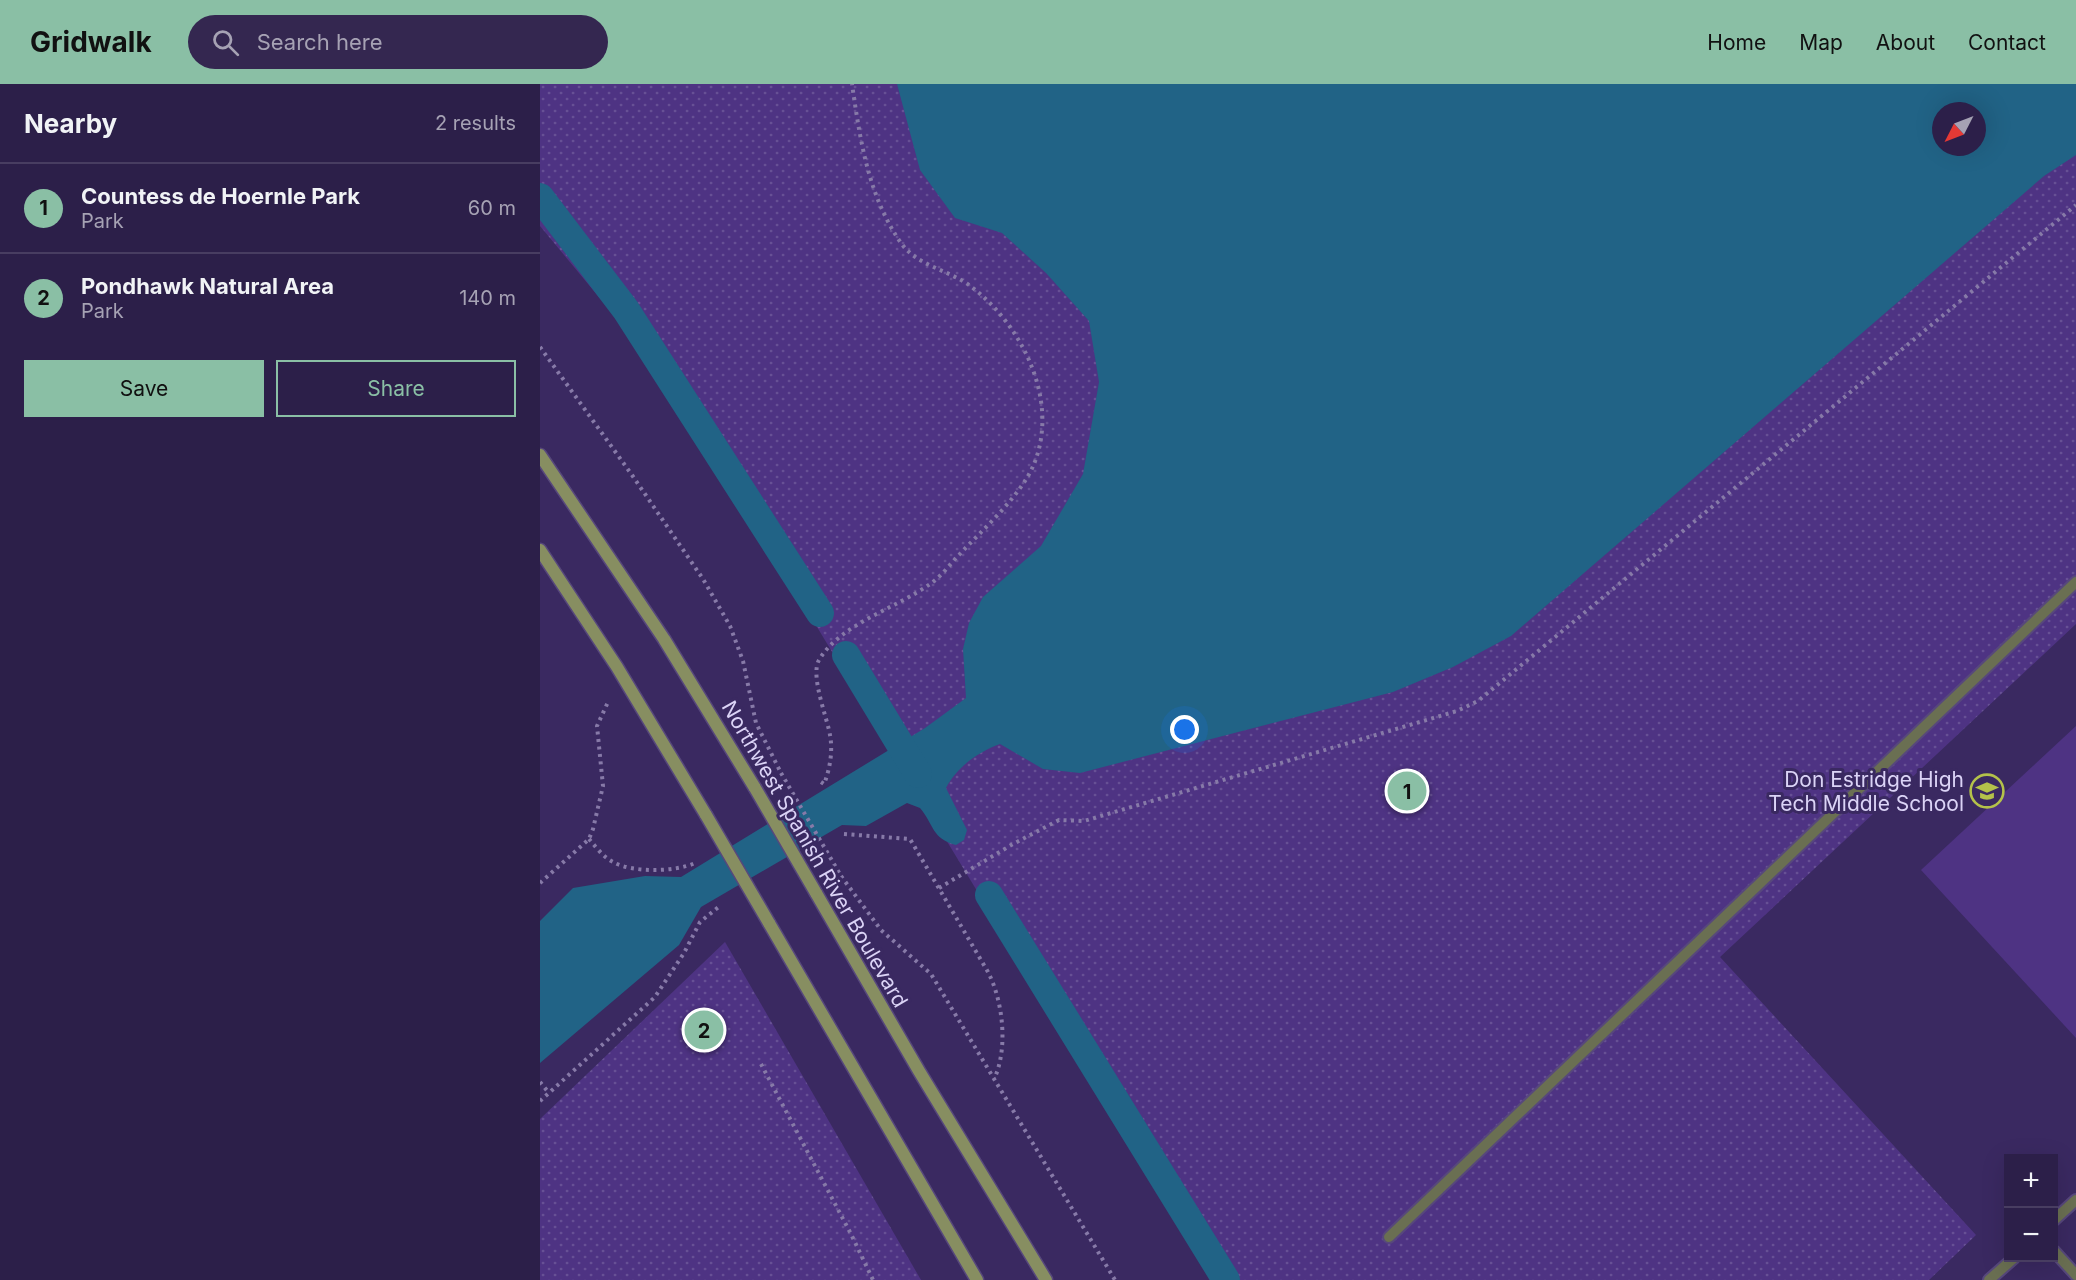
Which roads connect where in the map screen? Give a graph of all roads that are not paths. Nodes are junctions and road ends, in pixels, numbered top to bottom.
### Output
1 (540, 455) edge
2 (540, 549) edge
3 (2076, 582) edge
4 (2076, 1200) edge
5 (2058, 1216) edge
6 (1389, 1237) dead end
7 (2058, 1255) edge
8 (2009, 1262) edge
9 (2076, 1275) edge
10 (977, 1280) edge
11 (1046, 1280) edge
12 (1989, 1280) edge

1 - 11 main road, Northwest Spanish River Boulevard, bridge
2 - 10 main road, bridge
3 - 6 lane
4 - 5 lane
7 - 9 lane
8 - 12 lane

